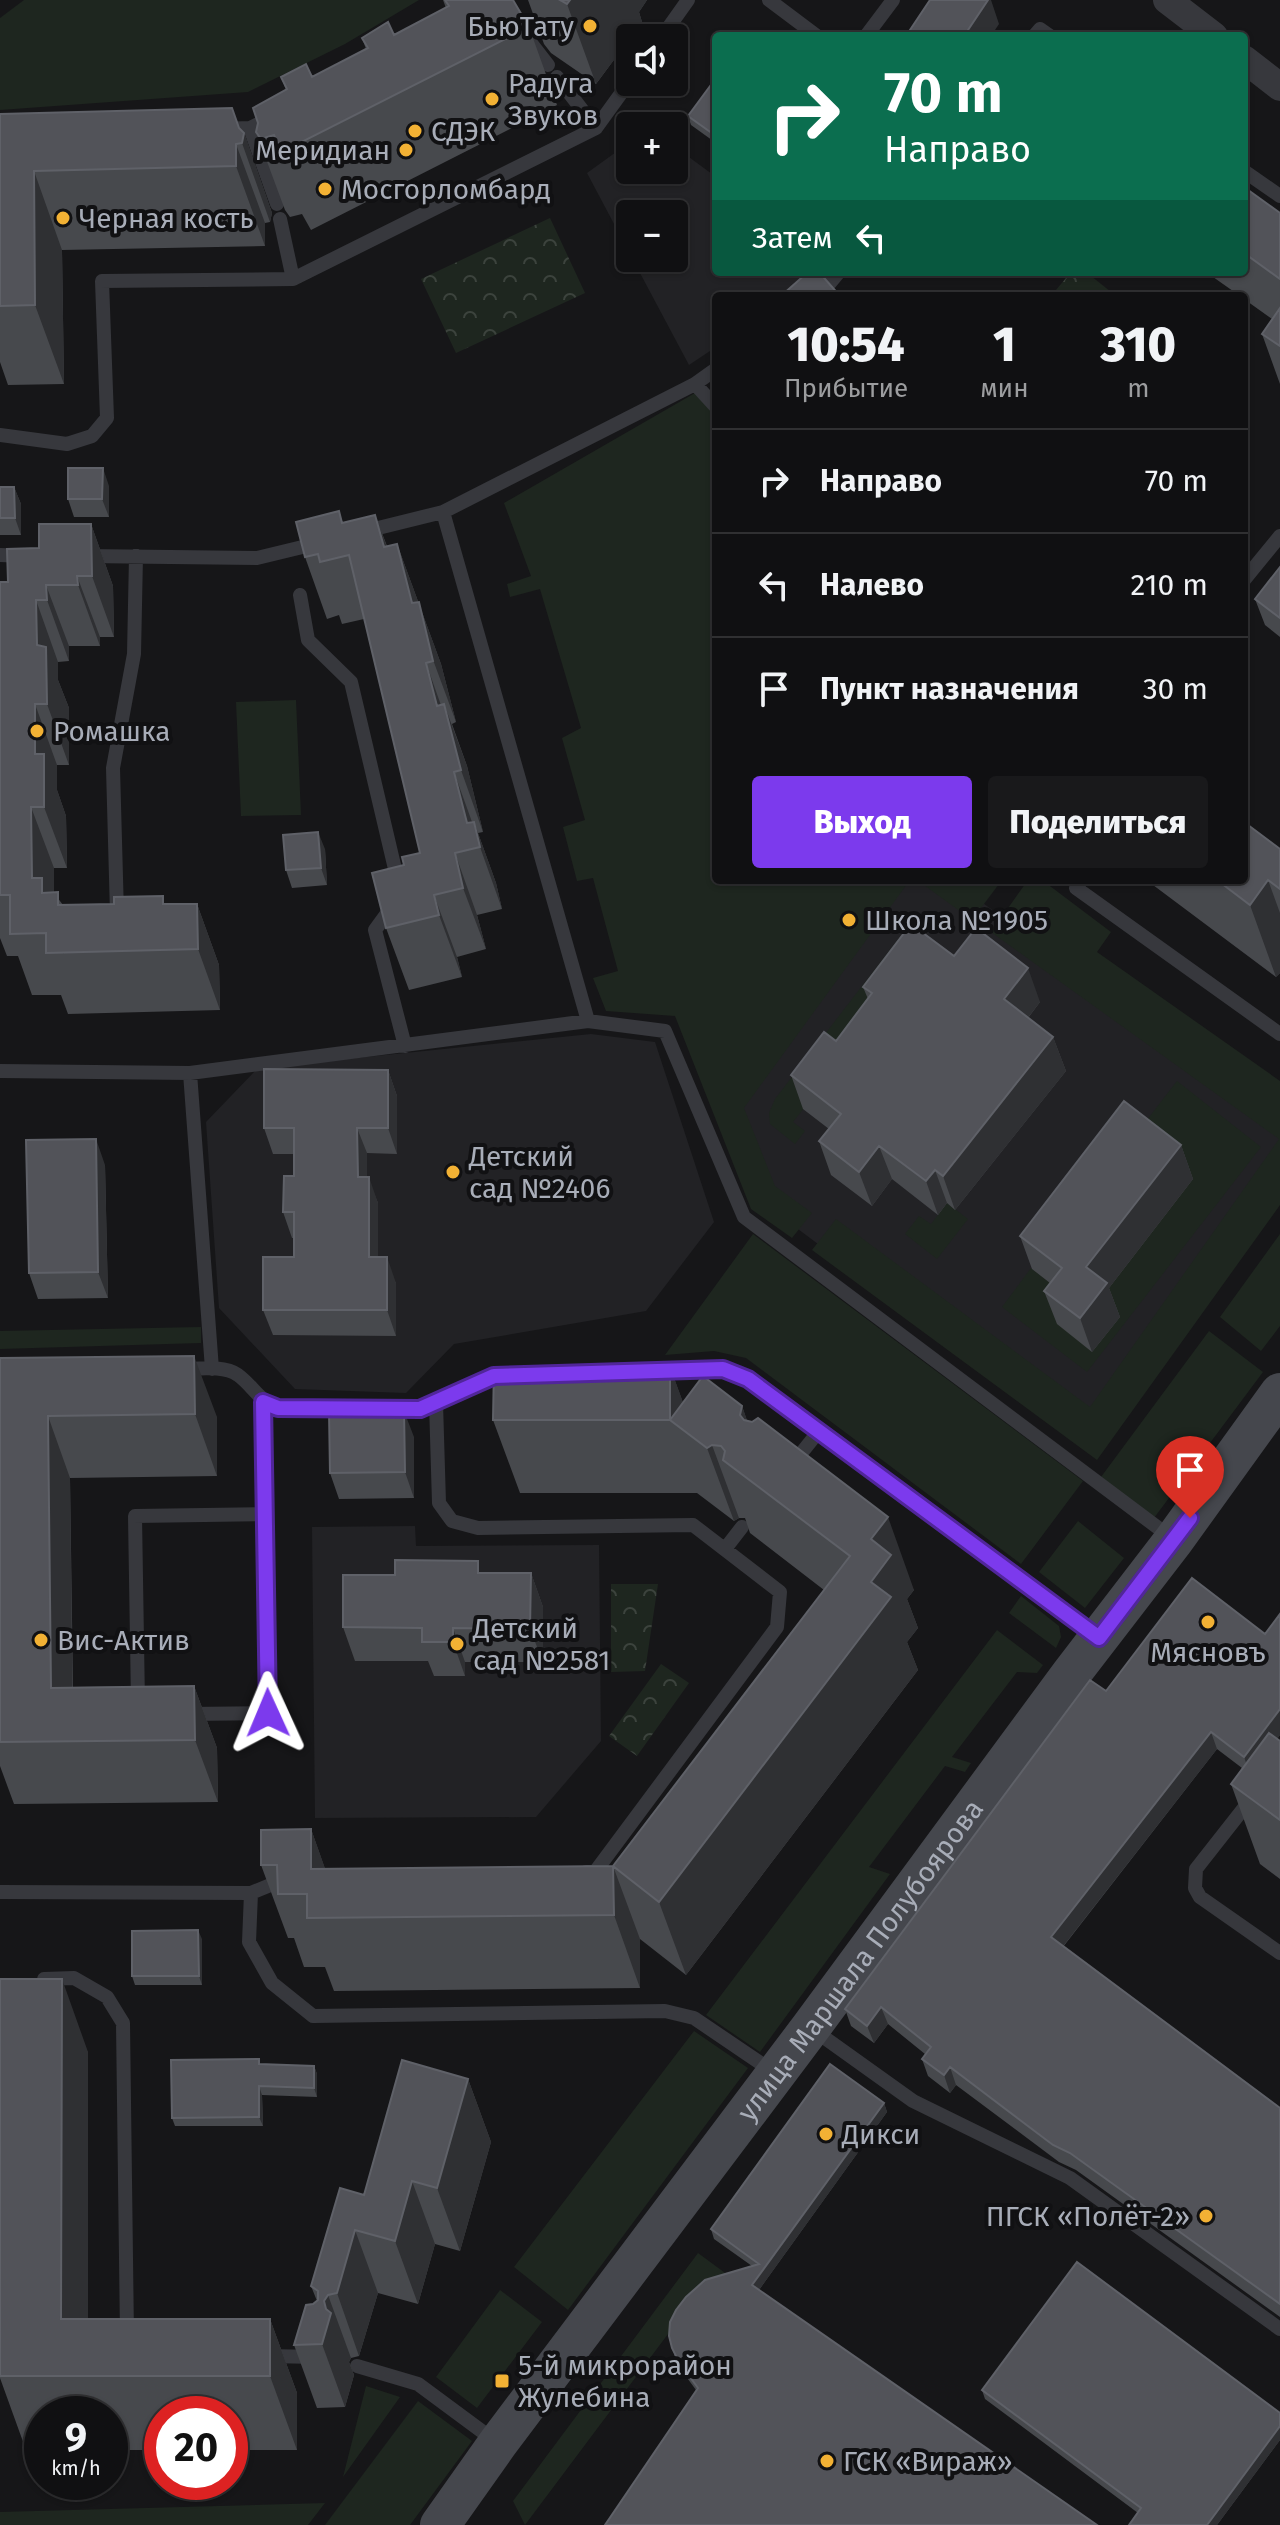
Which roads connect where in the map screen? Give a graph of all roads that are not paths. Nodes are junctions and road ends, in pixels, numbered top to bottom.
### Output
1 (688, 0) edge
2 (769, 0) edge
3 (893, 0) edge
4 (1167, 0) edge
5 (671, 24) edge
6 (519, 28) edge
7 (812, 32) edge
8 (869, 32) edge
9 (1209, 32) edge
10 (1248, 62) edge
11 (1280, 87) edge
12 (619, 96) edge
13 (292, 107) edge
14 (250, 128) junction
15 (596, 128) junction
16 (203, 129) edge
17 (1248, 174) edge
18 (1280, 196) edge
19 (277, 204) edge
20 (280, 219) dead end
21 (836, 276) edge
22 (293, 279) junction
23 (823, 292) edge
24 (712, 372) edge
25 (695, 384) junction
26 (712, 403) edge
27 (0, 435) edge
28 (443, 512) junction
29 (352, 534) edge
30 (1280, 536) edge
31 (337, 538) edge
32 (0, 555) edge
33 (45, 556) edge
34 (76, 556) edge
35 (136, 556) junction
36 (1248, 575) edge
37 (300, 595) edge
38 (1079, 884) edge
39 (132, 925) edge
40 (588, 1021) junction
41 (1280, 1034) edge
42 (405, 1046) junction
43 (0, 1071) edge
44 (190, 1073) junction
45 (166, 1369) edge
46 (212, 1369) junction
47 (631, 1372) edge
48 (524, 1375) edge
49 (1280, 1393) edge
50 (263, 1402) junction
51 (436, 1403) junction
52 (819, 1431) junction
53 (785, 1474) edge
54 (266, 1514) junction
55 (742, 1527) edge
56 (1174, 1540) junction
57 (725, 1549) junction
58 (1099, 1638) junction
59 (1251, 1799) edge
60 (563, 1872) edge
61 (293, 1876) edge
62 (0, 1892) edge
63 (251, 1893) junction
64 (1280, 1953) edge
65 (29, 1979) edge
66 (811, 2027) junction
67 (776, 2074) junction
68 (1280, 2329) edge
69 (128, 2354) edge
70 (253, 2356) edge
71 (332, 2358) edge
72 (357, 2366) dead end
73 (498, 2443) junction
74 (440, 2525) edge

1 - 5 lane
2 - 7 lane
3 - 8 lane
4 - 9 street
6 - 15 lane
10 - 11 street
12 - 15 lane
13 - 14 lane
14 - 16 lane
14 - 19 lane
15 - 22 lane
17 - 18 lane
20 - 22 lane
21 - 23 lane
22 - 27 lane
24 - 25 lane
25 - 26 lane
25 - 28 lane
28 - 29 lane
28 - 40 lane
30 - 36 lane
31 - 35 lane
32 - 33 lane
34 - 35 lane
35 - 39 lane
37 - 42 lane
38 - 41 lane
40 - 42 lane
40 - 56 lane
42 - 44 lane
43 - 44 lane
44 - 46 lane
45 - 46 lane
46 - 50 lane
47 - 52 lane
48 - 51 lane
49 - 56 street, улица Маршала Полубоярова
50 - 51 lane
50 - 54 lane
51 - 57 lane
52 - 53 lane
52 - 58 lane
54 - 54 lane
55 - 57 lane
56 - 58 street, улица Маршала Полубоярова
57 - 60 lane
58 - 66 street, улица Маршала Полубоярова
59 - 64 lane
61 - 63 lane
62 - 63 lane
63 - 67 lane
65 - 69 lane
66 - 67 street, улица Маршала Полубоярова
66 - 68 lane
67 - 73 street, улица Маршала Полубоярова
70 - 71 lane
72 - 73 lane
73 - 74 street, улица Маршала Полубоярова

